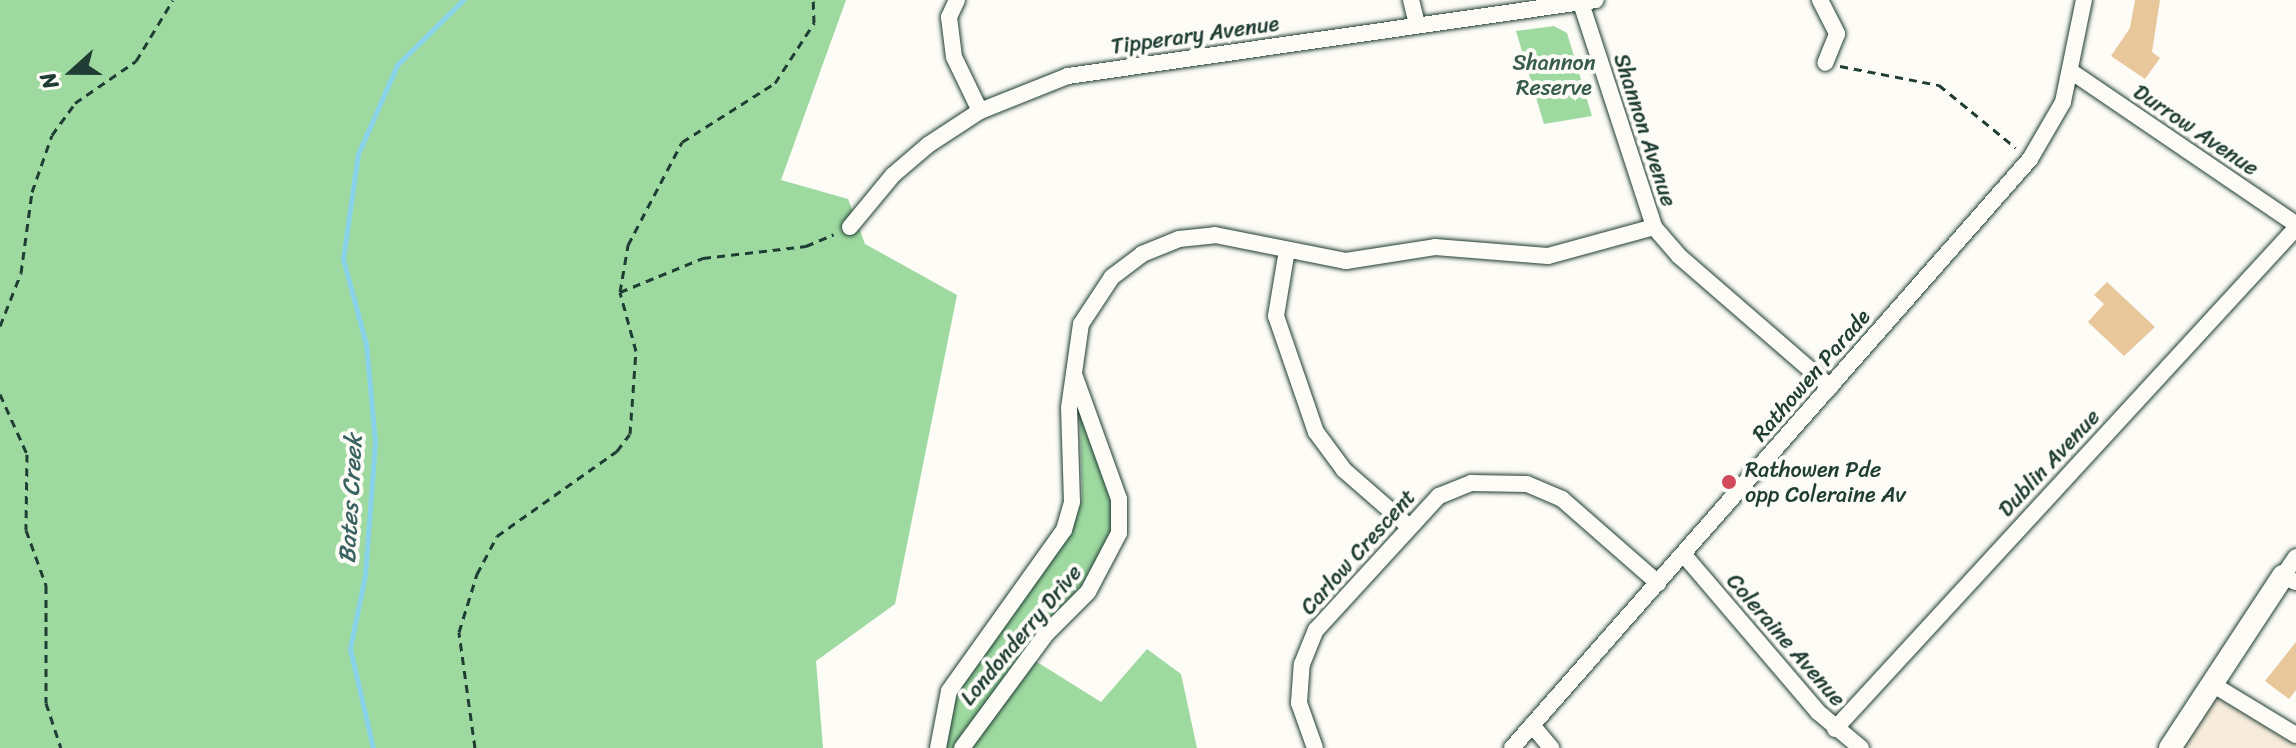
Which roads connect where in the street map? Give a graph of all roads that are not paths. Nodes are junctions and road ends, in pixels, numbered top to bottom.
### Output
1 (957, 0) edge
2 (1411, 0) edge
3 (1820, 0) edge
4 (2084, 0) edge
5 (1588, 1) edge
6 (1417, 24) junction
7 (1825, 63) road end
8 (2072, 72) junction
9 (980, 111) junction
10 (2296, 226) edge
11 (850, 227) road end
12 (1654, 227) junction
13 (1287, 250) junction
14 (1073, 369) junction
15 (1830, 387) junction
16 (1407, 525) junction
17 (1684, 555) junction
18 (2296, 557) edge
19 (2290, 579) edge
20 (1658, 583) junction
21 (2212, 684) junction
22 (1532, 725) junction
23 (1835, 729) junction
24 (2296, 735) edge
25 (938, 748) edge
26 (962, 748) edge
27 (1315, 748) edge
28 (1512, 748) edge
29 (1551, 748) edge
30 (1861, 748) edge
31 (2170, 748) edge

1 - 9 street
2 - 6 street
3 - 7 street
4 - 8 street, Rathowen Parade
5 - 6 street, Tipperary Avenue
5 - 12 street, Shannon Avenue
6 - 9 street, Tipperary Avenue
8 - 10 street, Durrow Avenue
8 - 15 street, Rathowen Parade
9 - 11 street, Tipperary Avenue
10 - 23 street, Dublin Avenue
12 - 13 street, Londonderry Drive
12 - 15 street, Shannon Avenue
13 - 14 street, Londonderry Drive
13 - 16 street
14 - 25 street, Londonderry Drive
14 - 26 street, Londonderry Drive
15 - 17 street, Rathowen Parade
16 - 20 street, Carlow Crescent
16 - 27 street, Carlow Crescent
17 - 20 street, Rathowen Parade
17 - 23 street, Coleraine Avenue
18 - 19 street
19 - 21 street
20 - 22 street, Rathowen Parade
21 - 24 street
21 - 31 street
22 - 28 street, Rathowen Parade
22 - 29 street
23 - 30 street, Coleraine Avenue

